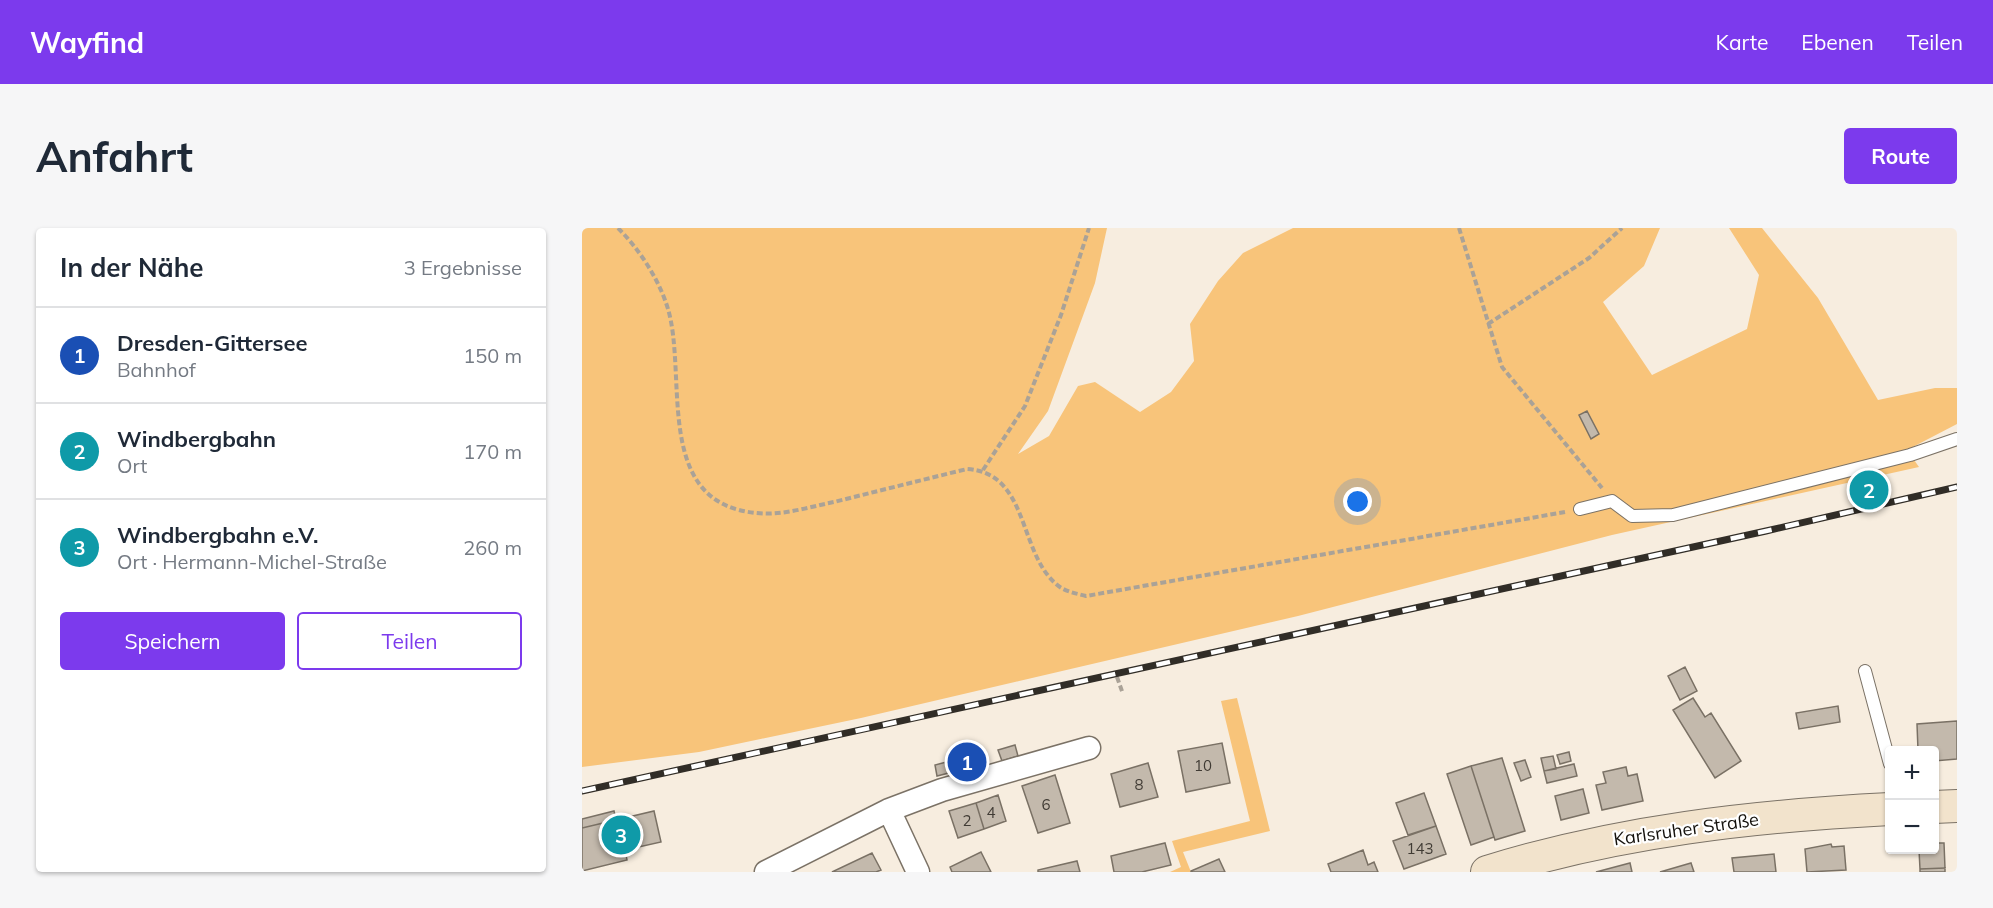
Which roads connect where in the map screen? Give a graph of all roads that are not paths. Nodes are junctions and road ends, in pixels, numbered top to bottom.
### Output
1 (1957, 439) edge
2 (1580, 509) road end
3 (1865, 671) dead end
4 (1885, 746) edge
5 (1089, 748) dead end
6 (1957, 806) edge
7 (1939, 807) edge
8 (1885, 808) edge
9 (889, 810) junction
10 (766, 872) edge
11 (918, 872) edge
12 (1487, 872) edge

1 - 2 lane
3 - 4 lane
5 - 9 street
6 - 7 main road
8 - 12 main road, Karlsruher Straße
9 - 10 street
9 - 11 street

